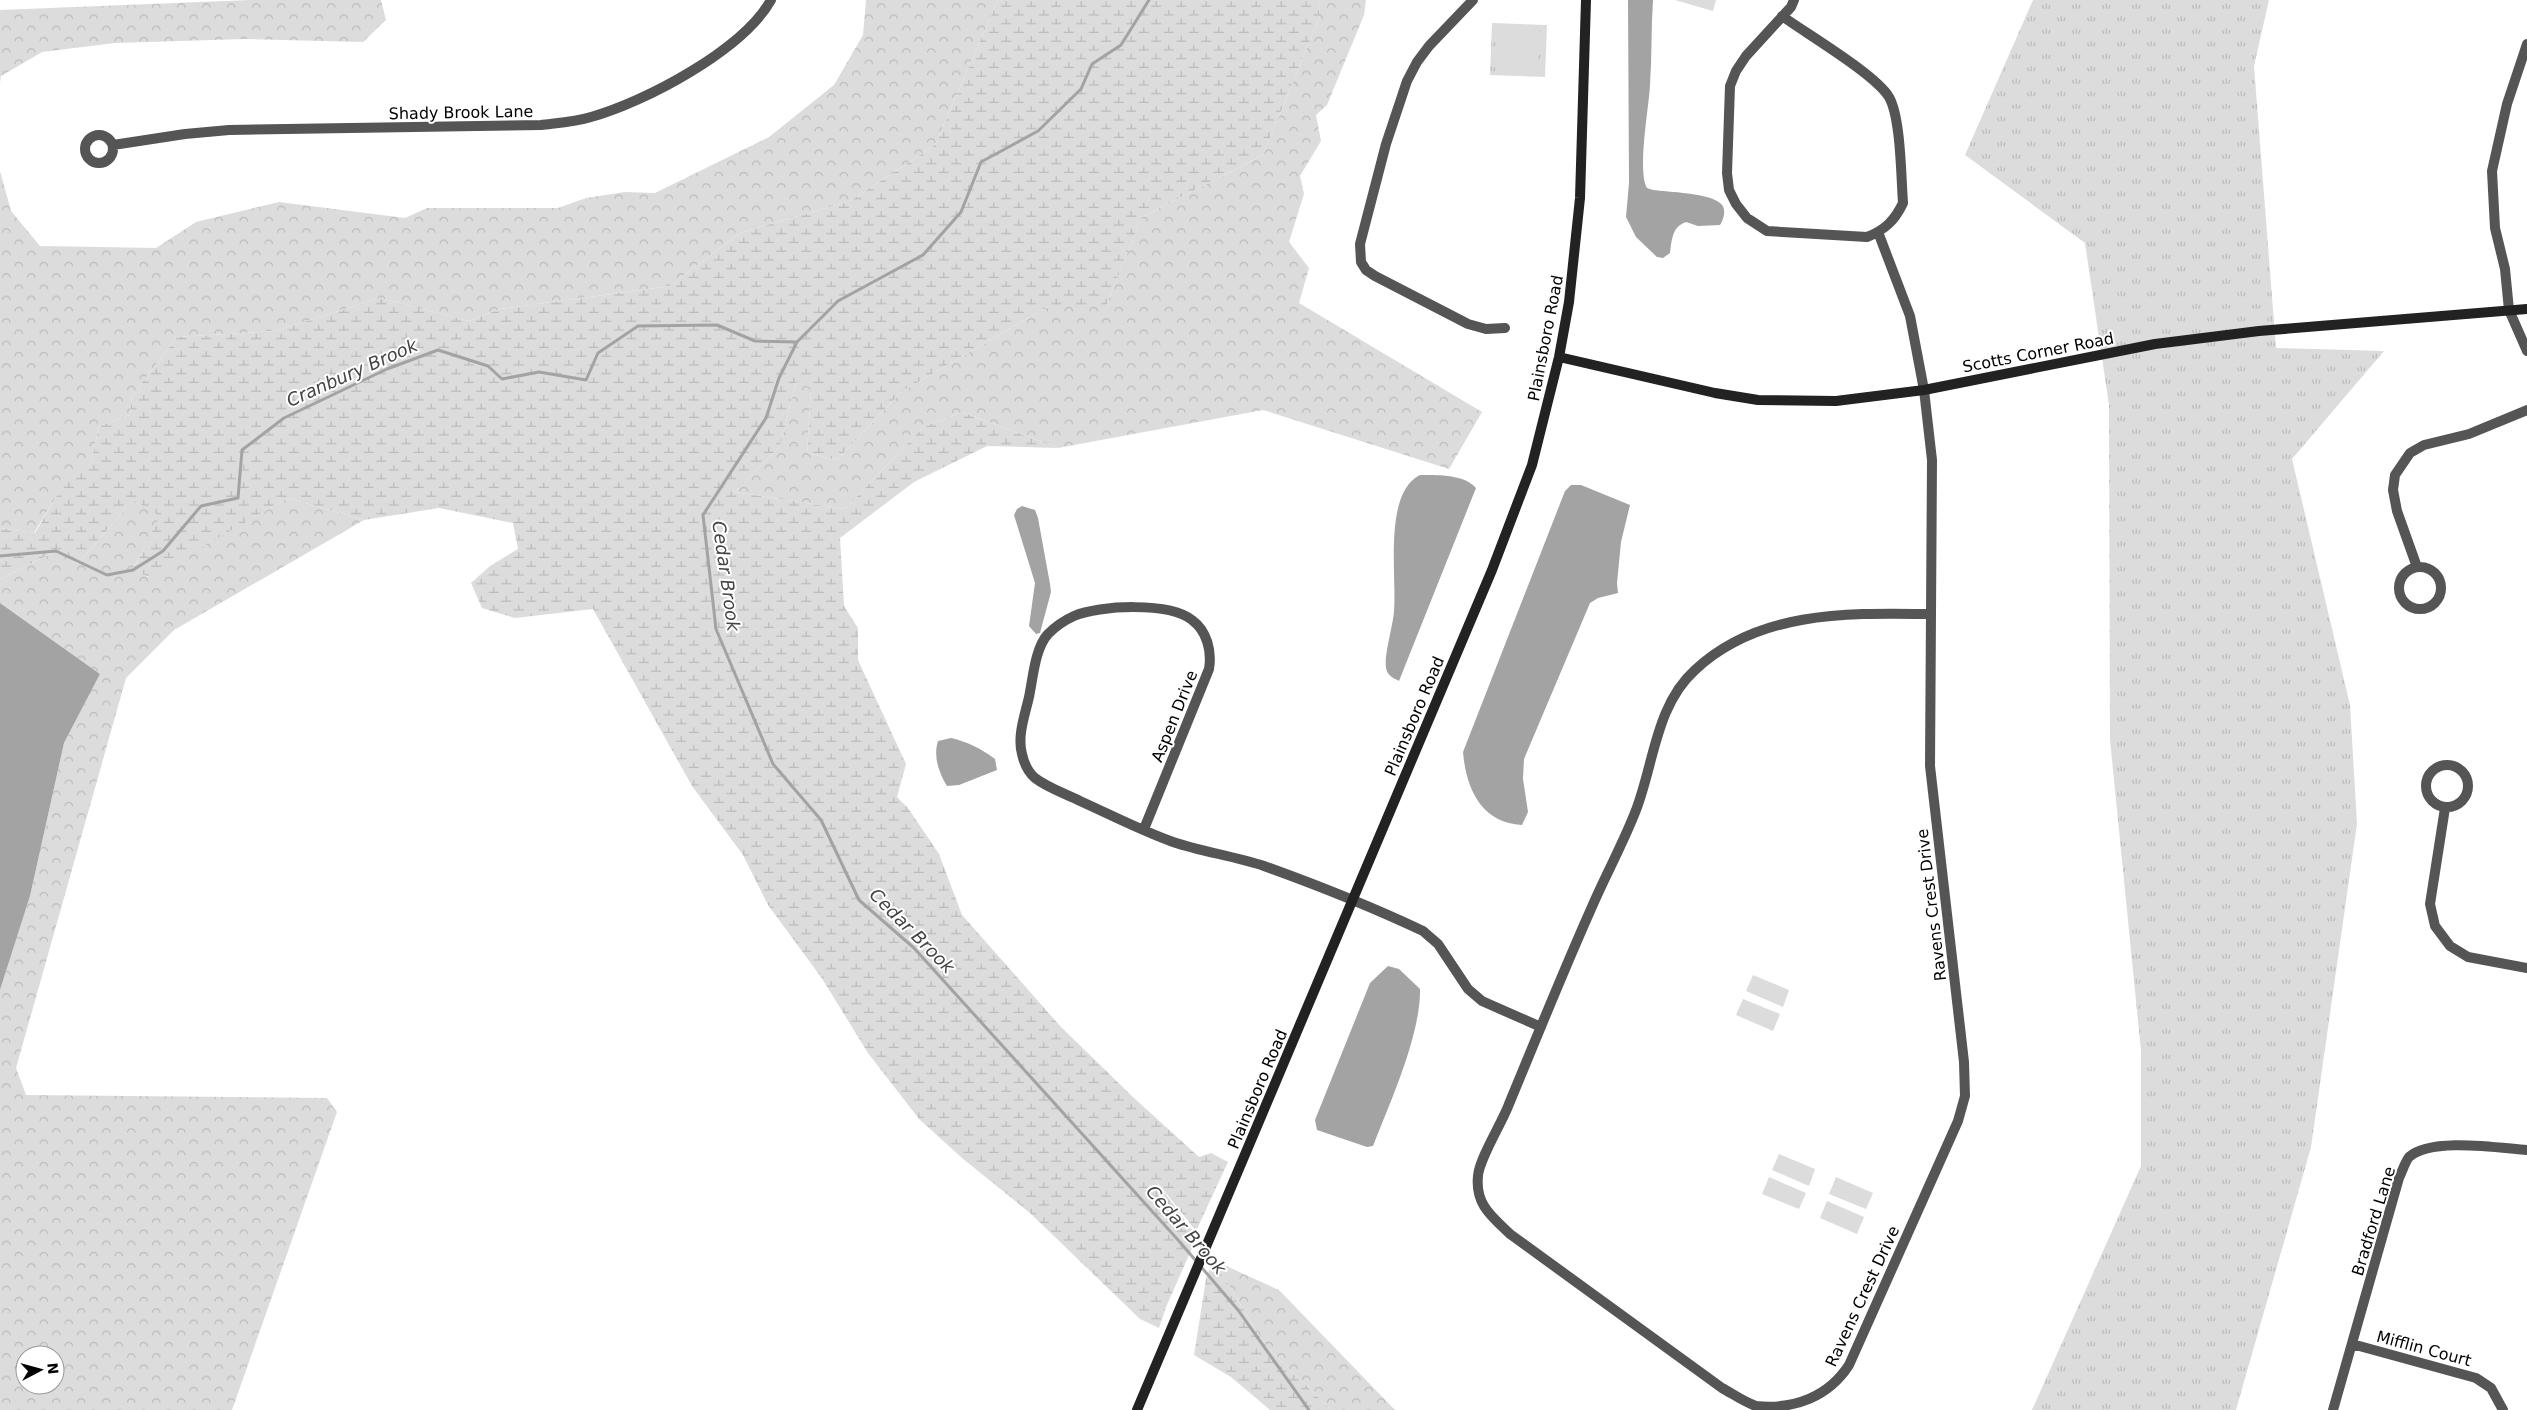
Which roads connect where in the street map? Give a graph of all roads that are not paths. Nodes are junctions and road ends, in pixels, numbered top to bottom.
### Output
1 (771, 0) edge
2 (1473, 0) edge
3 (1586, 0) edge
4 (1794, 0) edge
5 (1782, 16) junction
6 (2527, 44) edge
7 (113, 145) dead end
8 (1878, 232) junction
9 (2527, 308) edge
10 (2509, 310) junction
11 (1505, 328) dead end
12 (2527, 351) edge
13 (1559, 357) junction
14 (1924, 390) junction
15 (2527, 410) edge
16 (2417, 567) junction
17 (1931, 614) junction
18 (2445, 808) junction
19 (1144, 829) junction
20 (1352, 901) junction
21 (2527, 968) edge
22 (1541, 1027) junction
23 (2527, 1150) edge
24 (2352, 1344) junction
25 (1137, 1410) edge
26 (2333, 1410) edge
27 (2503, 1410) edge

1 - 7 street, Shady Brook Lane
2 - 11 street
3 - 13 street, Plainsboro Road
4 - 5 street
5 - 8 street
5 - 8 street
6 - 10 street
8 - 14 street, Ravens Crest Drive
9 - 10 street, Scotts Corner Road
10 - 12 street
10 - 14 street, Scotts Corner Road
13 - 14 street, Scotts Corner Road
13 - 20 street, Plainsboro Road
14 - 17 street, Ravens Crest Drive
15 - 16 street
16 - 16 street
17 - 22 street, Ravens Crest Drive
17 - 22 street, Ravens Crest Drive
18 - 18 street
18 - 21 street
19 - 19 street, Aspen Drive
19 - 20 street, Aspen Drive
20 - 22 street
20 - 25 street, Plainsboro Road
23 - 24 street, Bradford Lane
24 - 26 street, Bradford Lane
24 - 27 street, Mifflin Court

